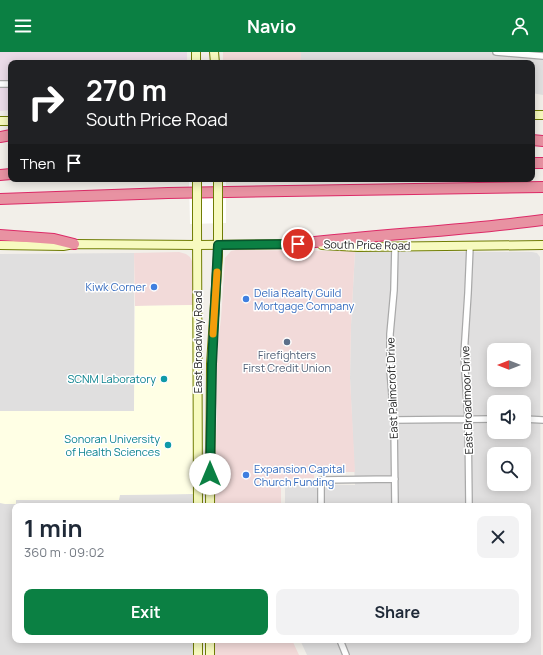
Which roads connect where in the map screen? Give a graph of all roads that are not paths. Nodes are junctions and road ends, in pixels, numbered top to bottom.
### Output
1 (496, 52) edge
2 (543, 56) edge
3 (197, 182) edge
4 (218, 182) edge
5 (543, 187) edge
6 (0, 199) edge
7 (543, 220) edge
8 (0, 235) edge
9 (74, 244) junction
10 (298, 244) junction
11 (0, 245) edge
12 (197, 245) junction
13 (218, 245) junction
14 (543, 245) edge
15 (395, 246) junction
16 (470, 246) junction
17 (198, 404) junction
18 (210, 404) junction
19 (468, 419) junction
20 (487, 419) edge
21 (531, 419) edge
22 (394, 420) junction
23 (543, 420) edge
24 (395, 479) junction
25 (198, 488) junction
26 (210, 488) junction
27 (198, 503) edge
28 (210, 503) edge
29 (321, 503) edge
30 (395, 503) edge
31 (469, 503) edge
32 (198, 643) edge
33 (210, 643) edge
34 (341, 643) edge
35 (198, 655) edge
36 (210, 655) edge
37 (346, 655) edge

1 - 2 street
3 - 12 main road, East Broadway Road, bridge
4 - 13 main road, East Broadway Road, bridge
5 - 6 highway
7 - 10 highway
8 - 9 highway
9 - 11 main road, South Price Road
9 - 12 main road, South Price Road
10 - 13 main road, South Price Road
10 - 15 main road, South Price Road
12 - 13 main road, South Price Road
12 - 17 main road, East Broadway Road
13 - 18 main road, East Broadway Road
14 - 16 main road, South Price Road
15 - 16 main road, South Price Road
15 - 22 street, East Palmcroft Drive
16 - 19 street, East Broadmoor Drive
17 - 18 main road
17 - 25 main road, East Broadway Road
18 - 26 main road, East Broadway Road
19 - 20 street
19 - 22 street
19 - 31 street, East Broadmoor Drive
21 - 23 street
22 - 24 street, East Palmcroft Drive
24 - 29 street
24 - 30 street, East Palmcroft Drive
25 - 26 main road
25 - 27 main road, East Broadway Road
26 - 28 main road, East Broadway Road
32 - 35 main road
33 - 36 main road
34 - 37 street

